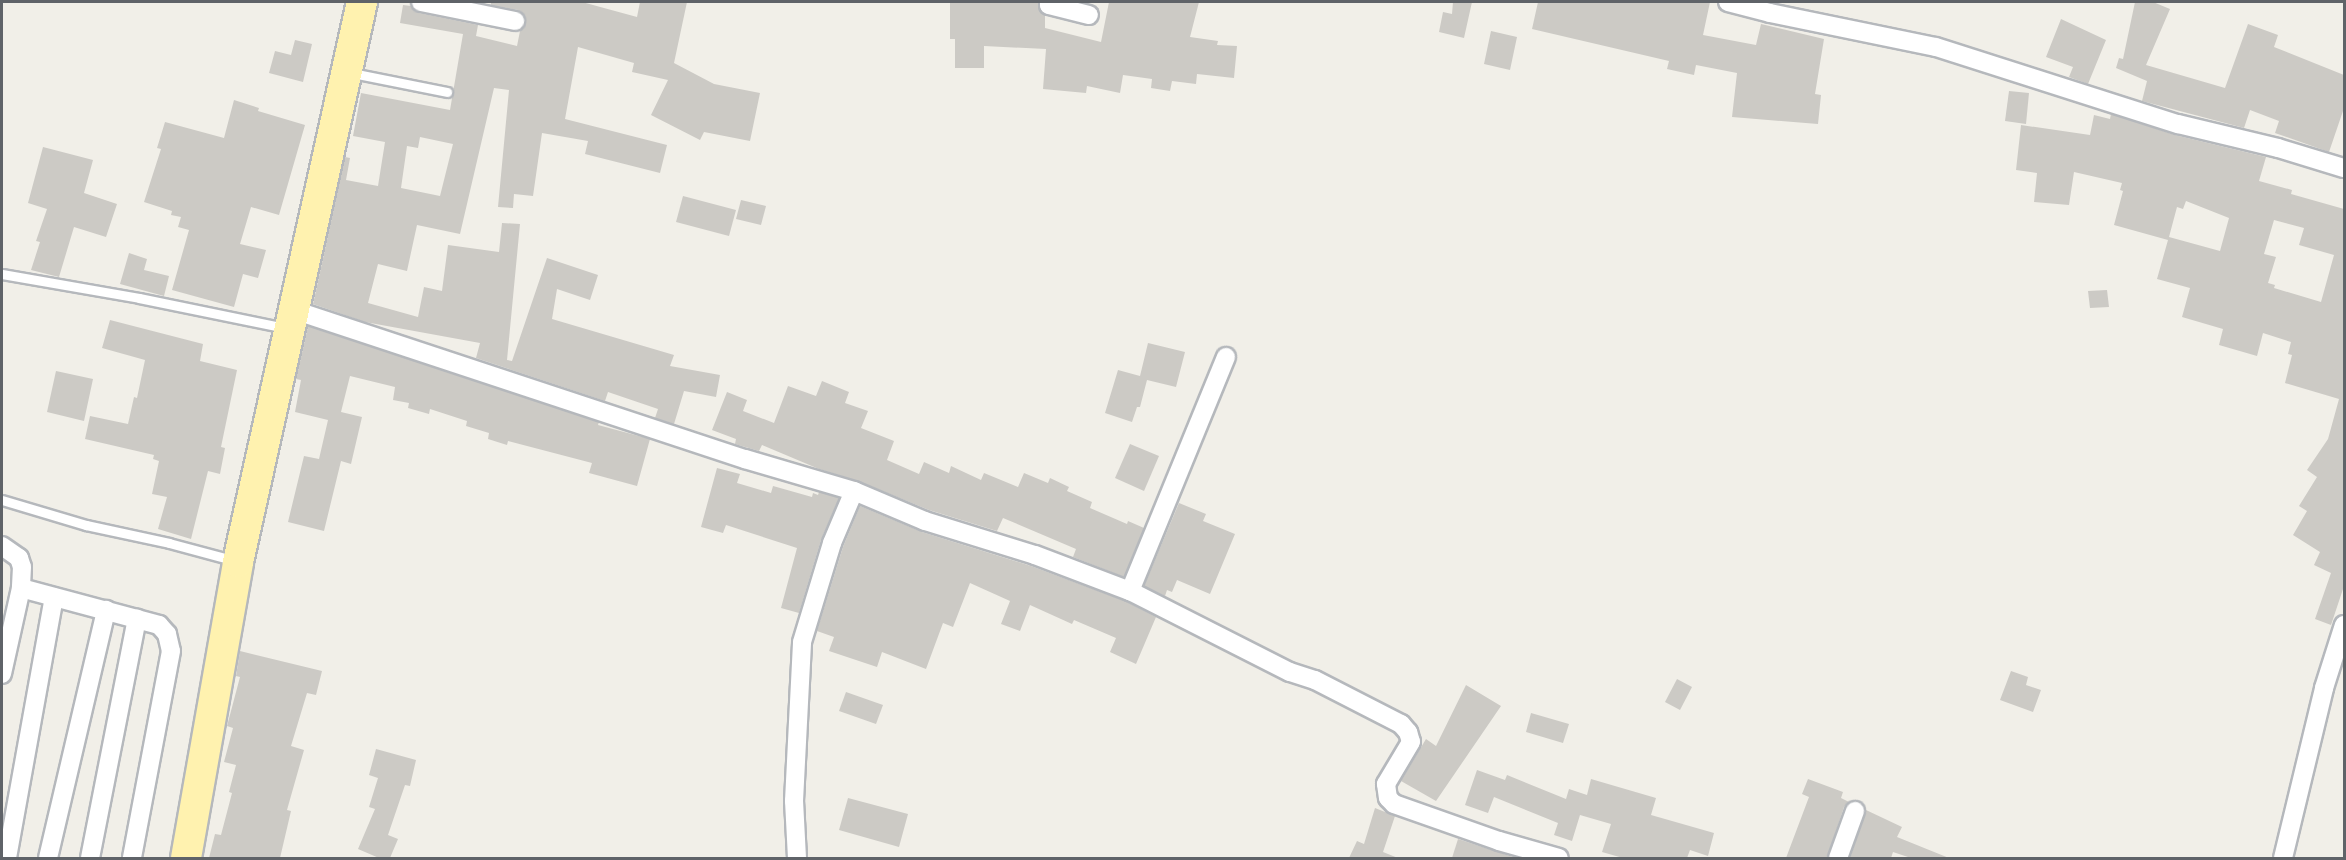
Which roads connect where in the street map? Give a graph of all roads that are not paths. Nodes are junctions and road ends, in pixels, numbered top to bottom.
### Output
1 (362, 2) edge
2 (421, 2) edge
3 (1049, 2) edge
4 (1728, 2) edge
5 (1771, 7) edge
6 (1089, 15) dead end
7 (516, 21) dead end
8 (346, 72) junction
9 (447, 92) dead end
10 (2344, 168) edge
11 (2, 274) edge
12 (292, 320) junction
13 (1226, 357) dead end
14 (854, 491) junction
15 (2, 500) edge
16 (2, 546) edge
17 (238, 562) junction
18 (21, 588) junction
19 (1130, 591) junction
20 (54, 597) junction
21 (106, 610) junction
22 (137, 619) junction
23 (2344, 625) edge
24 (2, 674) edge
25 (1855, 811) dead end
26 (7, 858) edge
27 (48, 858) edge
28 (90, 858) edge
29 (132, 858) edge
30 (186, 858) edge
31 (797, 858) edge
32 (1559, 858) edge
33 (1838, 858) edge
34 (2283, 858) edge

1 - 8 main road
2 - 7 street
3 - 6 street
4 - 5 street
5 - 10 street
8 - 9 lane
8 - 12 main road
11 - 12 lane
12 - 14 street
12 - 17 main road
13 - 19 street
14 - 19 street
14 - 31 street
15 - 17 lane
16 - 18 street
17 - 30 main road
18 - 20 street
18 - 24 street
19 - 32 street
20 - 21 street
20 - 26 street
21 - 22 street
21 - 27 street
22 - 28 street
22 - 29 street
23 - 34 street
25 - 33 street

